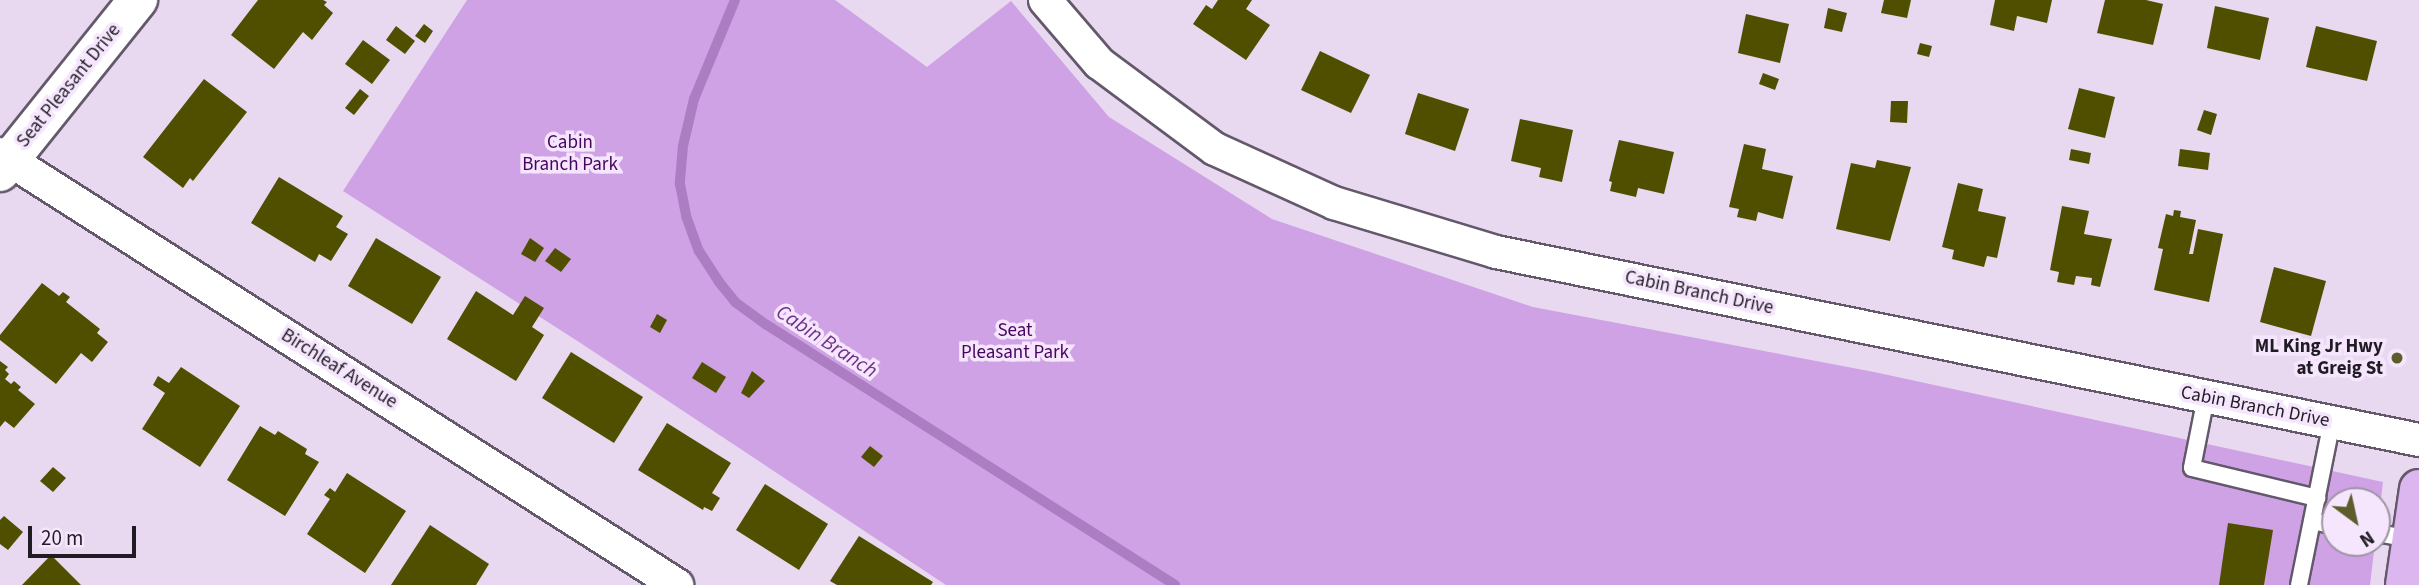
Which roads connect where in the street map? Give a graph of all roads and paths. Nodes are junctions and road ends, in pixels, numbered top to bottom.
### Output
1 (138, 0) edge
2 (1045, 0) edge
3 (3, 162) edge
4 (2206, 397) junction
5 (2332, 422) junction
6 (2419, 440) edge
7 (2419, 489) edge
8 (2317, 498) junction
9 (2312, 522) junction
10 (2321, 524) edge
11 (2394, 536) edge
12 (677, 585) edge
13 (2299, 585) edge
14 (2405, 585) edge

1 - 3 street, Seat Pleasant Drive
2 - 4 street, Cabin Branch Drive
3 - 12 street, Birchleaf Avenue
4 - 5 street, Cabin Branch Drive
4 - 8 lane
5 - 6 street, Cabin Branch Drive
5 - 8 lane
7 - 11 main road
8 - 9 lane
9 - 10 lane
9 - 13 lane
11 - 14 main road

